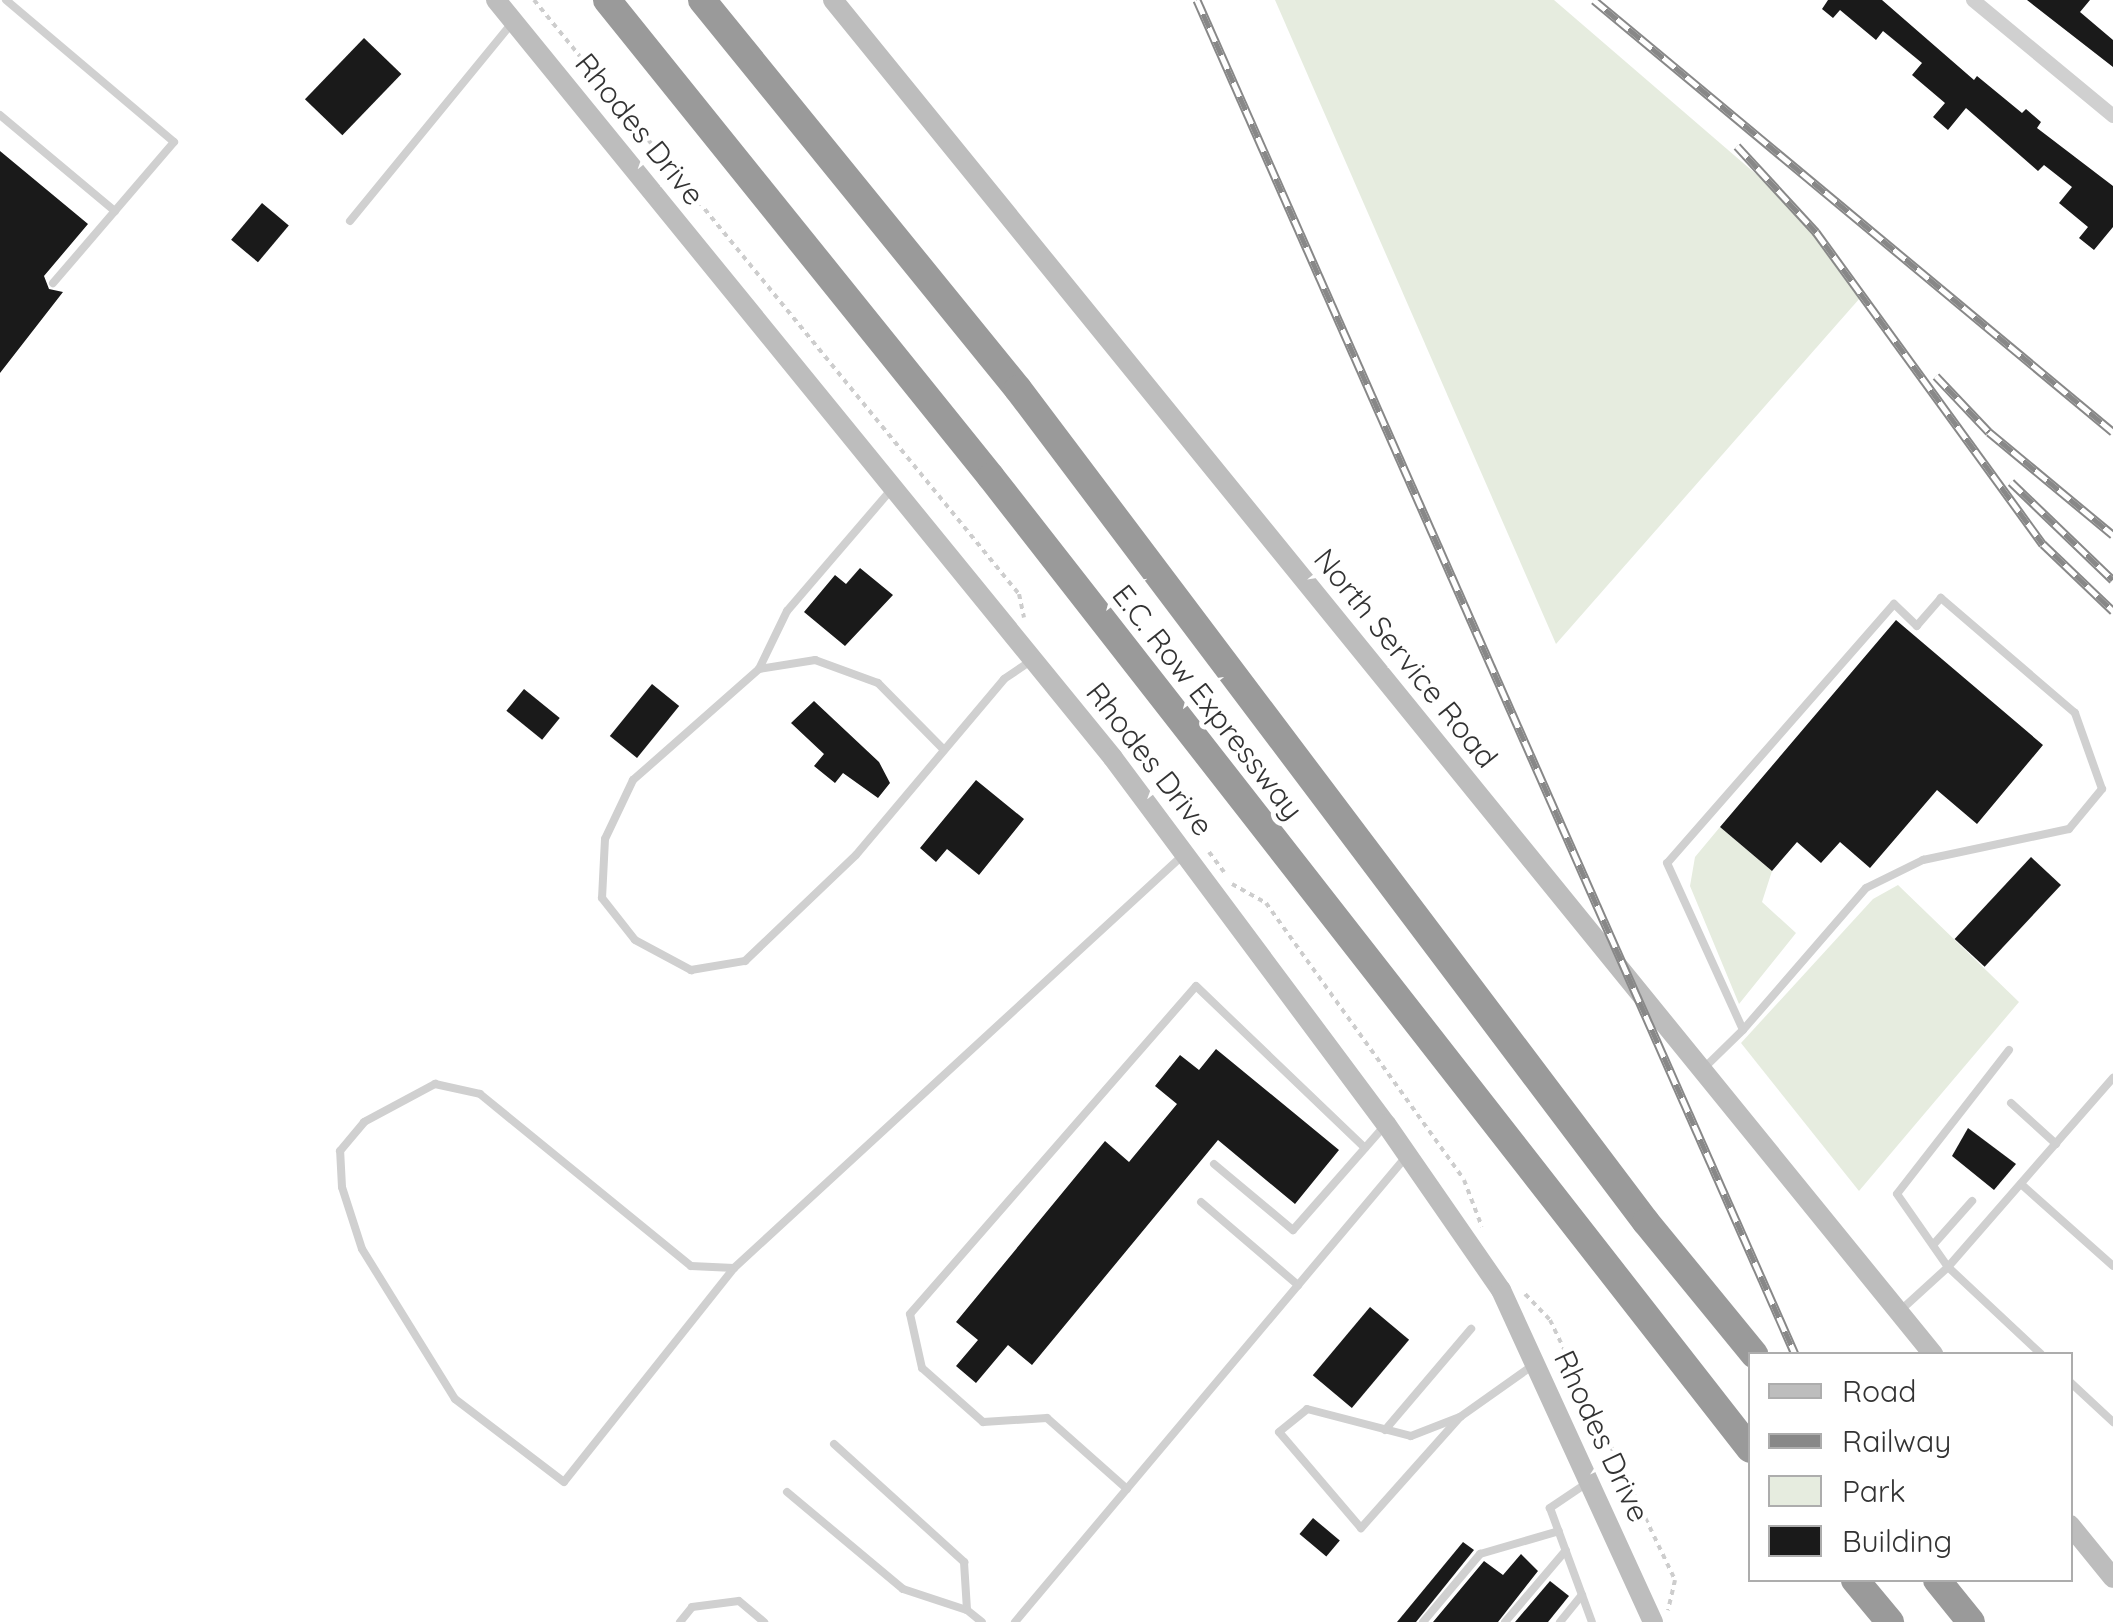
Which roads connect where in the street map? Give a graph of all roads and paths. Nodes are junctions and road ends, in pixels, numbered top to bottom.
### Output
1 (6, 0) edge
2 (496, 0) edge
3 (534, 0) edge
4 (607, 0) edge
5 (702, 0) edge
6 (832, 0) edge
7 (1974, 0) edge
8 (513, 22) junction
9 (0, 114) edge
10 (2113, 116) edge
11 (115, 210) junction
12 (350, 222) dead end
13 (53, 283) dead end
14 (893, 487) junction
15 (1024, 620) dead end
16 (1033, 660) junction
17 (759, 670) junction
18 (944, 750) junction
19 (1186, 853) junction
20 (1744, 1030) junction
21 (2008, 1050) dead end
22 (1702, 1070) junction
23 (2113, 1078) edge
24 (2011, 1103) dead end
25 (1386, 1124) junction
26 (2056, 1144) junction
27 (1365, 1148) junction
28 (1407, 1155) junction
29 (1214, 1164) dead end
30 (2021, 1184) junction
31 (1201, 1202) dead end
32 (1972, 1202) dead end
33 (1934, 1245) junction
34 (2113, 1266) edge
35 (734, 1268) junction
36 (1948, 1268) junction
37 (1298, 1285) junction
38 (1899, 1313) junction
39 (1470, 1329) dead end
40 (1752, 1352) edge
41 (1931, 1352) edge
42 (2039, 1352) edge
43 (1536, 1364) junction
44 (2073, 1385) edge
45 (1460, 1417) junction
46 (2113, 1422) edge
47 (1385, 1430) junction
48 (834, 1444) dead end
49 (1748, 1446) edge
50 (1591, 1481) junction
51 (1127, 1489) junction
52 (786, 1492) dead end
53 (2073, 1529) edge
54 (1559, 1530) junction
55 (1566, 1550) junction
56 (2113, 1578) edge
57 (1858, 1582) edge
58 (1939, 1582) edge
59 (1582, 1595) junction
60 (966, 1610) junction
61 (680, 1622) edge
62 (764, 1622) edge
63 (982, 1622) edge
64 (1015, 1622) edge
65 (1423, 1622) edge
66 (1506, 1622) edge
67 (1560, 1622) edge
68 (1592, 1622) edge
69 (1653, 1622) edge
70 (1890, 1622) edge
71 (1971, 1622) edge

1 - 11 lane
2 - 8 street, Rhodes Drive
3 - 15 path
4 - 49 highway, E.C. Row Expressway
5 - 40 highway, E.C. Row Expressway
6 - 22 street, North Service Road
7 - 10 street
8 - 12 lane
8 - 14 street, Rhodes Drive
9 - 11 lane
11 - 13 lane
14 - 16 street, Rhodes Drive
14 - 17 lane
16 - 18 lane
16 - 19 street, Rhodes Drive
17 - 18 lane
17 - 18 lane
19 - 25 street, Rhodes Drive
19 - 35 lane
20 - 20 lane
20 - 22 lane
21 - 33 lane
22 - 38 street, North Service Road
23 - 26 lane
24 - 26 lane
25 - 27 lane
25 - 28 street, Rhodes Drive
26 - 30 lane
27 - 29 lane
27 - 51 lane
28 - 37 lane
28 - 43 street, Rhodes Drive
30 - 34 lane
30 - 36 lane
31 - 37 lane
32 - 33 lane
33 - 36 lane
35 - 35 lane
36 - 38 lane
36 - 42 lane
37 - 51 lane
38 - 41 street, North Service Road
39 - 47 lane
43 - 45 lane
43 - 50 street, Rhodes Drive
44 - 46 lane
45 - 47 lane
45 - 47 lane
48 - 60 lane
50 - 54 lane
50 - 69 street, Rhodes Drive
51 - 64 lane
52 - 60 lane
53 - 56 street
54 - 55 lane
54 - 65 lane
55 - 59 lane
55 - 66 lane
57 - 70 highway
58 - 71 highway
59 - 67 lane
59 - 68 lane
60 - 63 lane
61 - 62 lane

